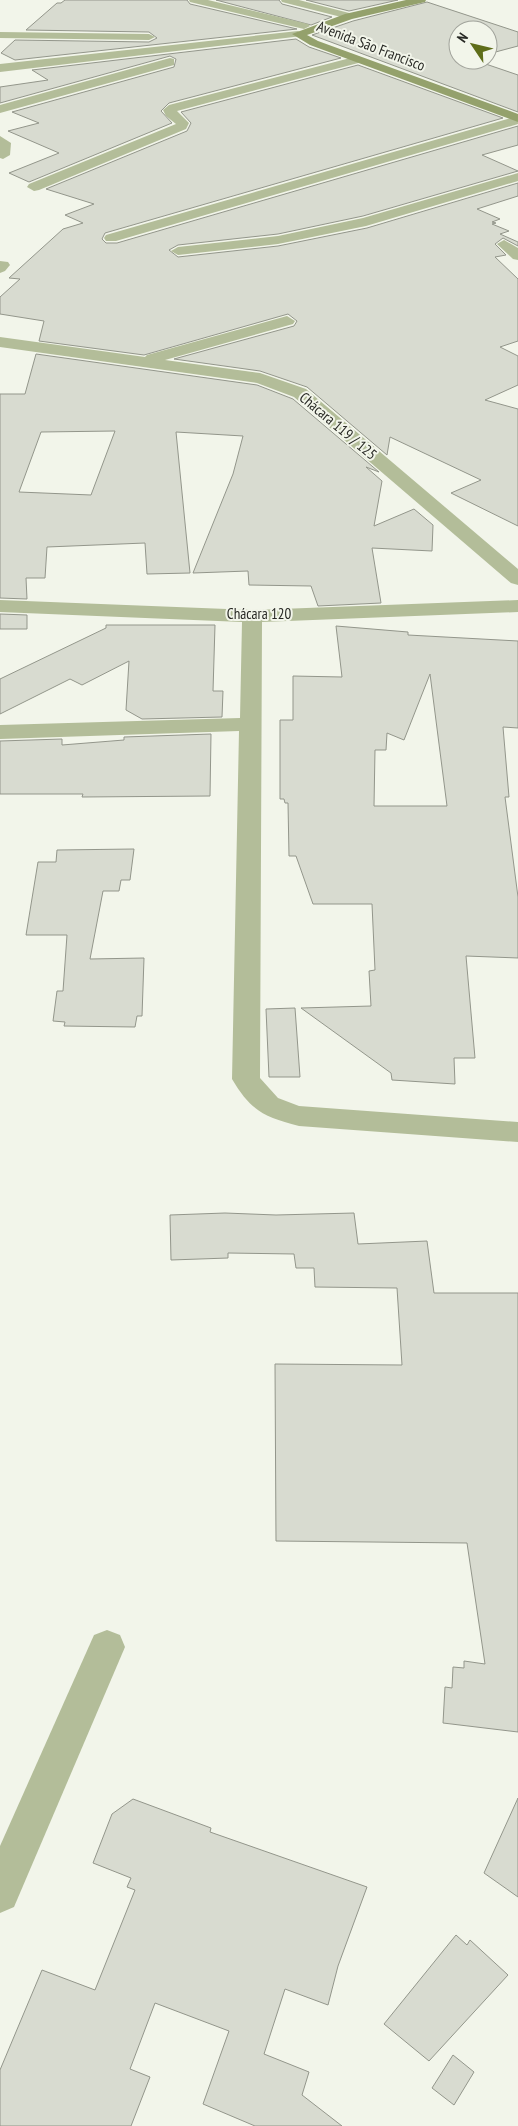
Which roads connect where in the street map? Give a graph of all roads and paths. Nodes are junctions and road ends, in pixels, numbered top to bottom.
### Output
1 (194, 0) edge
2 (286, 0) edge
3 (396, 0) edge
4 (421, 0) edge
5 (378, 9) junction
6 (349, 16) junction
7 (310, 28) junction
8 (298, 34) junction
9 (0, 35) edge
10 (243, 39) junction
11 (358, 60) junction
12 (0, 68) edge
13 (0, 109) edge
14 (518, 119) edge
15 (0, 140) edge
16 (3, 156) dead end
17 (518, 177) edge
18 (34, 187) dead end
19 (111, 238) dead end
20 (504, 244) dead end
21 (178, 251) dead end
22 (518, 256) edge
23 (287, 321) dead end
24 (0, 342) edge
25 (144, 360) junction
26 (518, 579) edge
27 (0, 606) edge
28 (518, 606) edge
29 (252, 616) junction
30 (249, 724) junction
31 (0, 732) edge
32 (518, 1132) edge
33 (107, 1647) dead end
34 (0, 1893) edge

1 - 7 street
2 - 6 street
3 - 5 street
4 - 5 street
5 - 6 street
6 - 7 street
7 - 8 street
8 - 10 street
8 - 11 street, Avenida São Francisco
9 - 10 street
10 - 12 street
10 - 13 street
11 - 14 street, Avenida São Francisco
11 - 18 street
14 - 19 street
15 - 16 street
17 - 21 street
20 - 22 street
23 - 25 street
24 - 25 street, Chácara 119 / 125
25 - 26 street, Chácara 119 / 125
27 - 29 street, Chácara 120
28 - 29 street, Chácara 120
29 - 30 street
30 - 31 street
30 - 32 street
33 - 34 street

